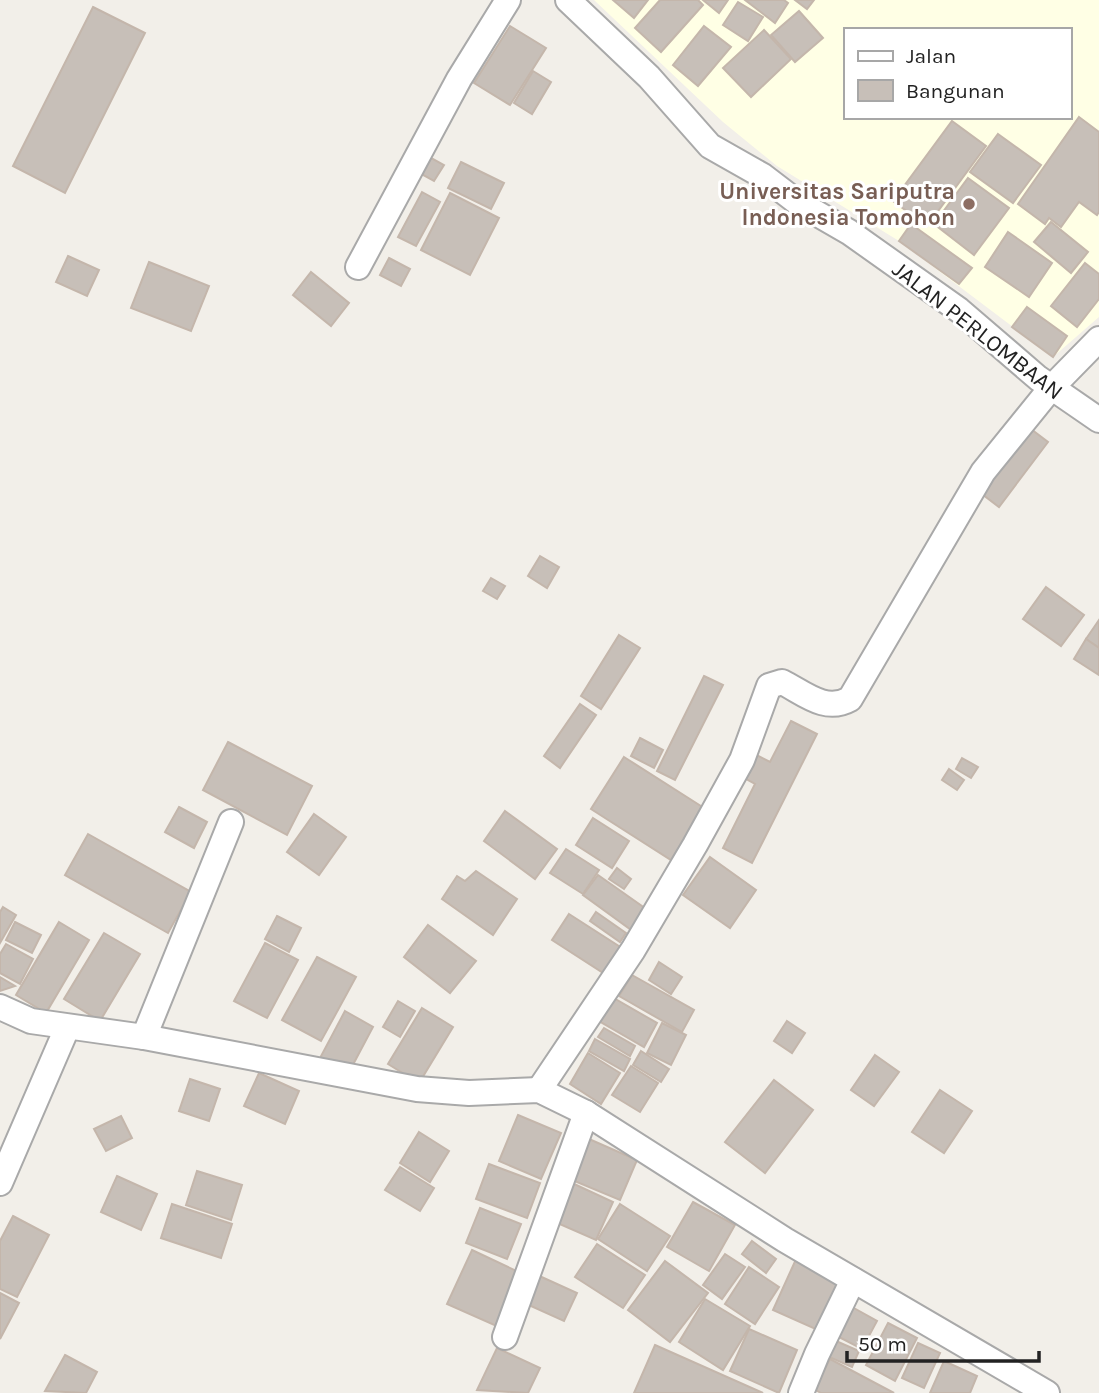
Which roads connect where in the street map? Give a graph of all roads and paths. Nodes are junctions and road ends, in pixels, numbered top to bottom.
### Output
1 (508, 0) edge
2 (568, 0) edge
3 (358, 267) dead end
4 (1099, 339) edge
5 (1051, 388) junction
6 (1099, 420) edge
7 (231, 822) dead end
8 (0, 1007) edge
9 (67, 1028) junction
10 (144, 1037) junction
11 (539, 1090) junction
12 (586, 1113) junction
13 (0, 1183) edge
14 (853, 1280) junction
15 (505, 1338) dead end
16 (801, 1393) edge
17 (1047, 1393) edge

1 - 3 street
2 - 5 street, JALAN PERLOMBAAN
4 - 5 street
5 - 6 street, JALAN PERLOMBAAN
5 - 11 street
7 - 10 street
8 - 9 street
9 - 10 street
9 - 13 street
10 - 11 street
11 - 12 street
12 - 14 street
12 - 15 street
14 - 16 street
14 - 17 street

